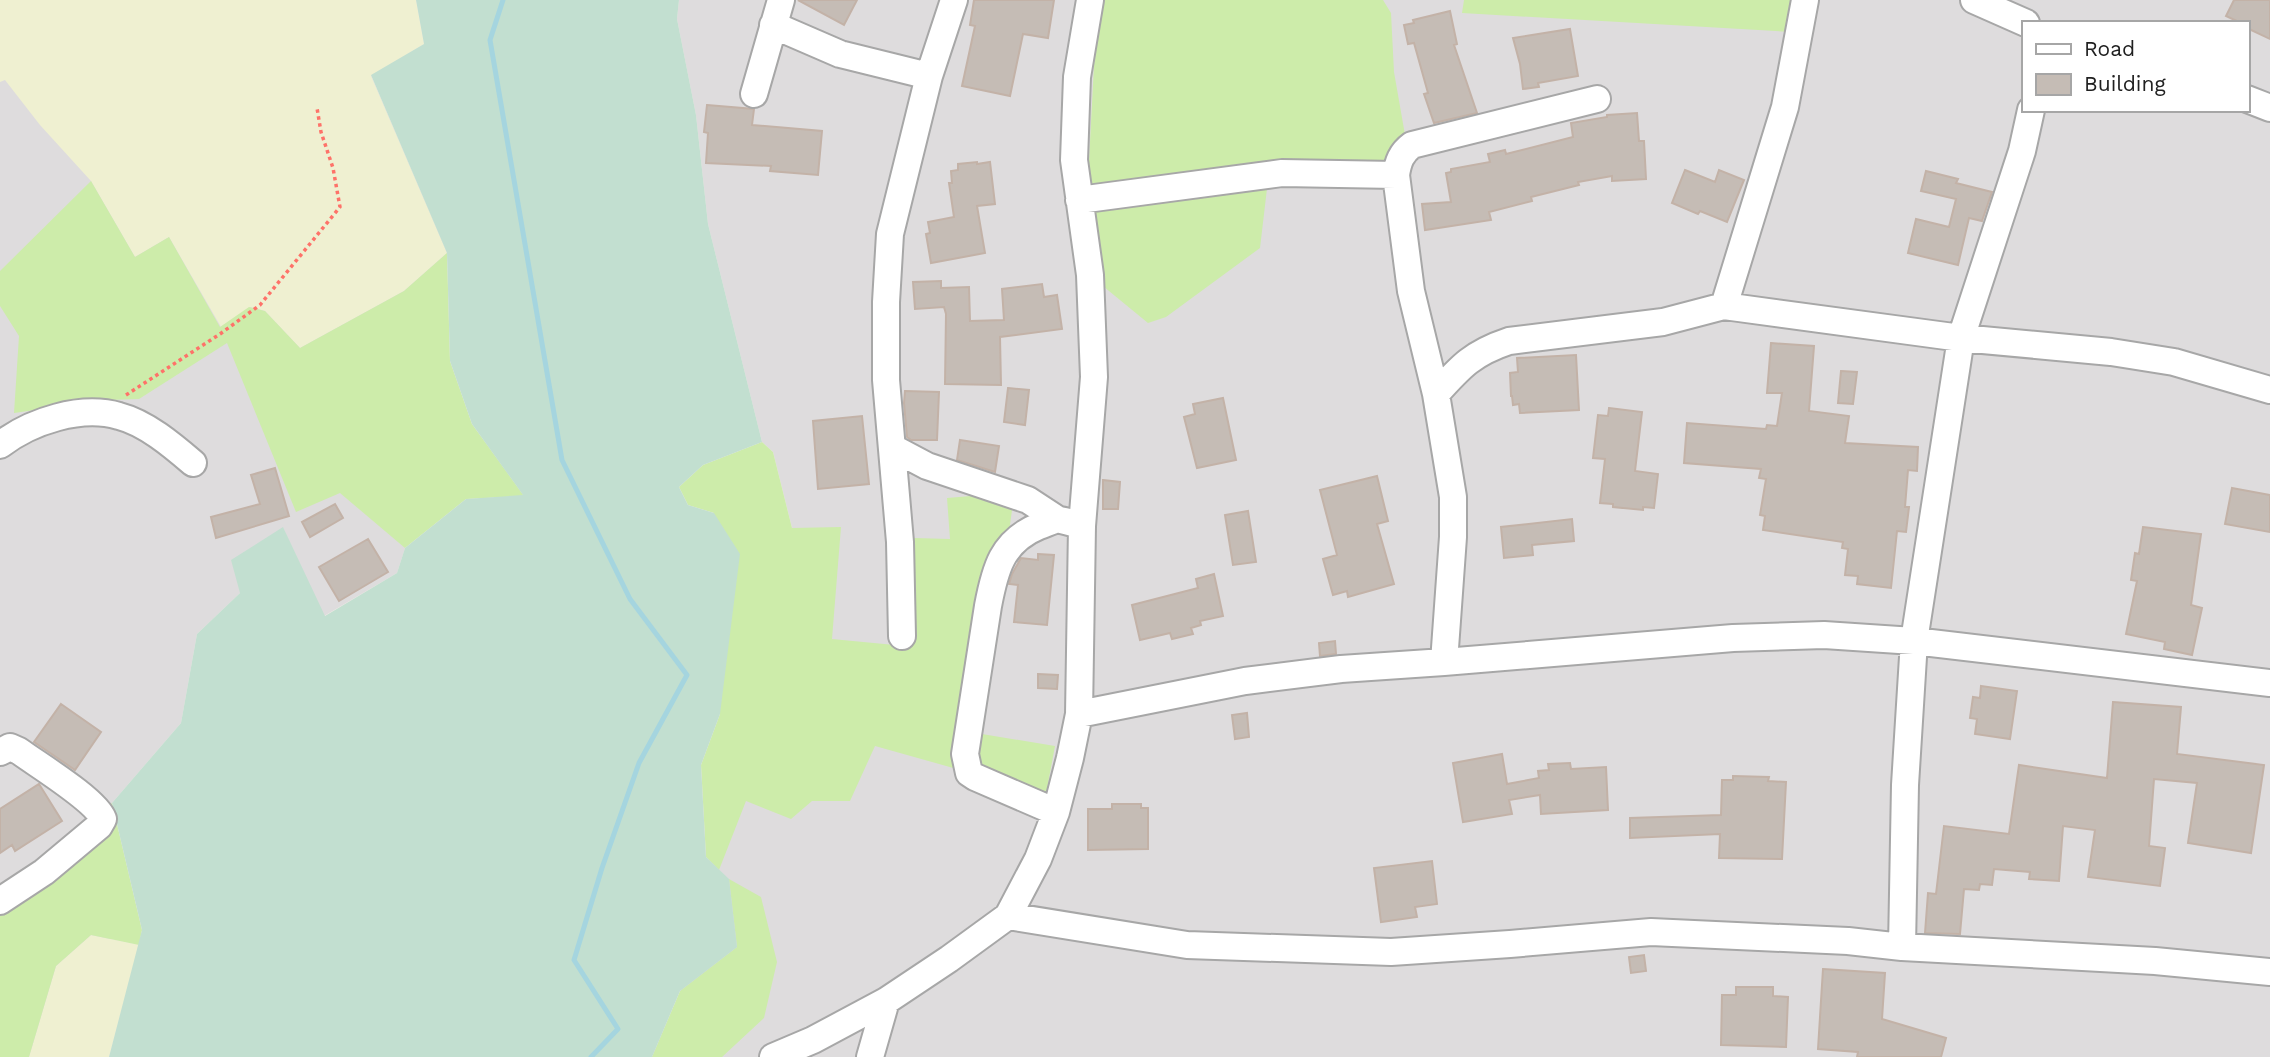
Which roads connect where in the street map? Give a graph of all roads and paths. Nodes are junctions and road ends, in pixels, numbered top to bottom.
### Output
1 (954, 0) edge
2 (1090, 0) edge
3 (1805, 0) edge
4 (1974, 0) edge
5 (777, 12) edge
6 (2022, 21) edge
7 (929, 76) junction
8 (754, 94) dead end
9 (1597, 99) dead end
10 (317, 108) dead end
11 (2031, 112) edge
12 (1396, 175) junction
13 (1079, 200) junction
14 (1724, 306) junction
15 (1961, 338) junction
16 (2270, 390) edge
17 (1436, 394) junction
18 (125, 396) dead end
19 (0, 444) edge
20 (893, 448) junction
21 (193, 463) dead end
22 (1070, 523) junction
23 (902, 636) dead end
24 (1914, 641) junction
25 (1444, 662) junction
26 (2270, 683) edge
27 (1079, 714) junction
28 (0, 752) edge
29 (1056, 812) junction
30 (0, 901) edge
31 (1008, 916) junction
32 (1902, 947) junction
33 (2270, 972) edge
34 (886, 1001) junction
35 (773, 1057) edge
36 (870, 1057) edge

1 - 7 street
2 - 13 street
3 - 14 street
4 - 6 street
5 - 7 street
5 - 8 street
7 - 20 street
9 - 12 street
10 - 18 path
11 - 15 street
12 - 13 street
12 - 17 street
13 - 22 street
14 - 15 street
14 - 17 street
15 - 16 street
15 - 24 street
17 - 25 street
19 - 21 street
20 - 22 street
20 - 23 street
22 - 27 street
22 - 29 street
24 - 25 street
24 - 26 street
24 - 32 street
25 - 27 street
27 - 29 street
28 - 30 street
29 - 31 street
31 - 32 street
31 - 34 street
32 - 33 street
34 - 35 street
34 - 36 street

